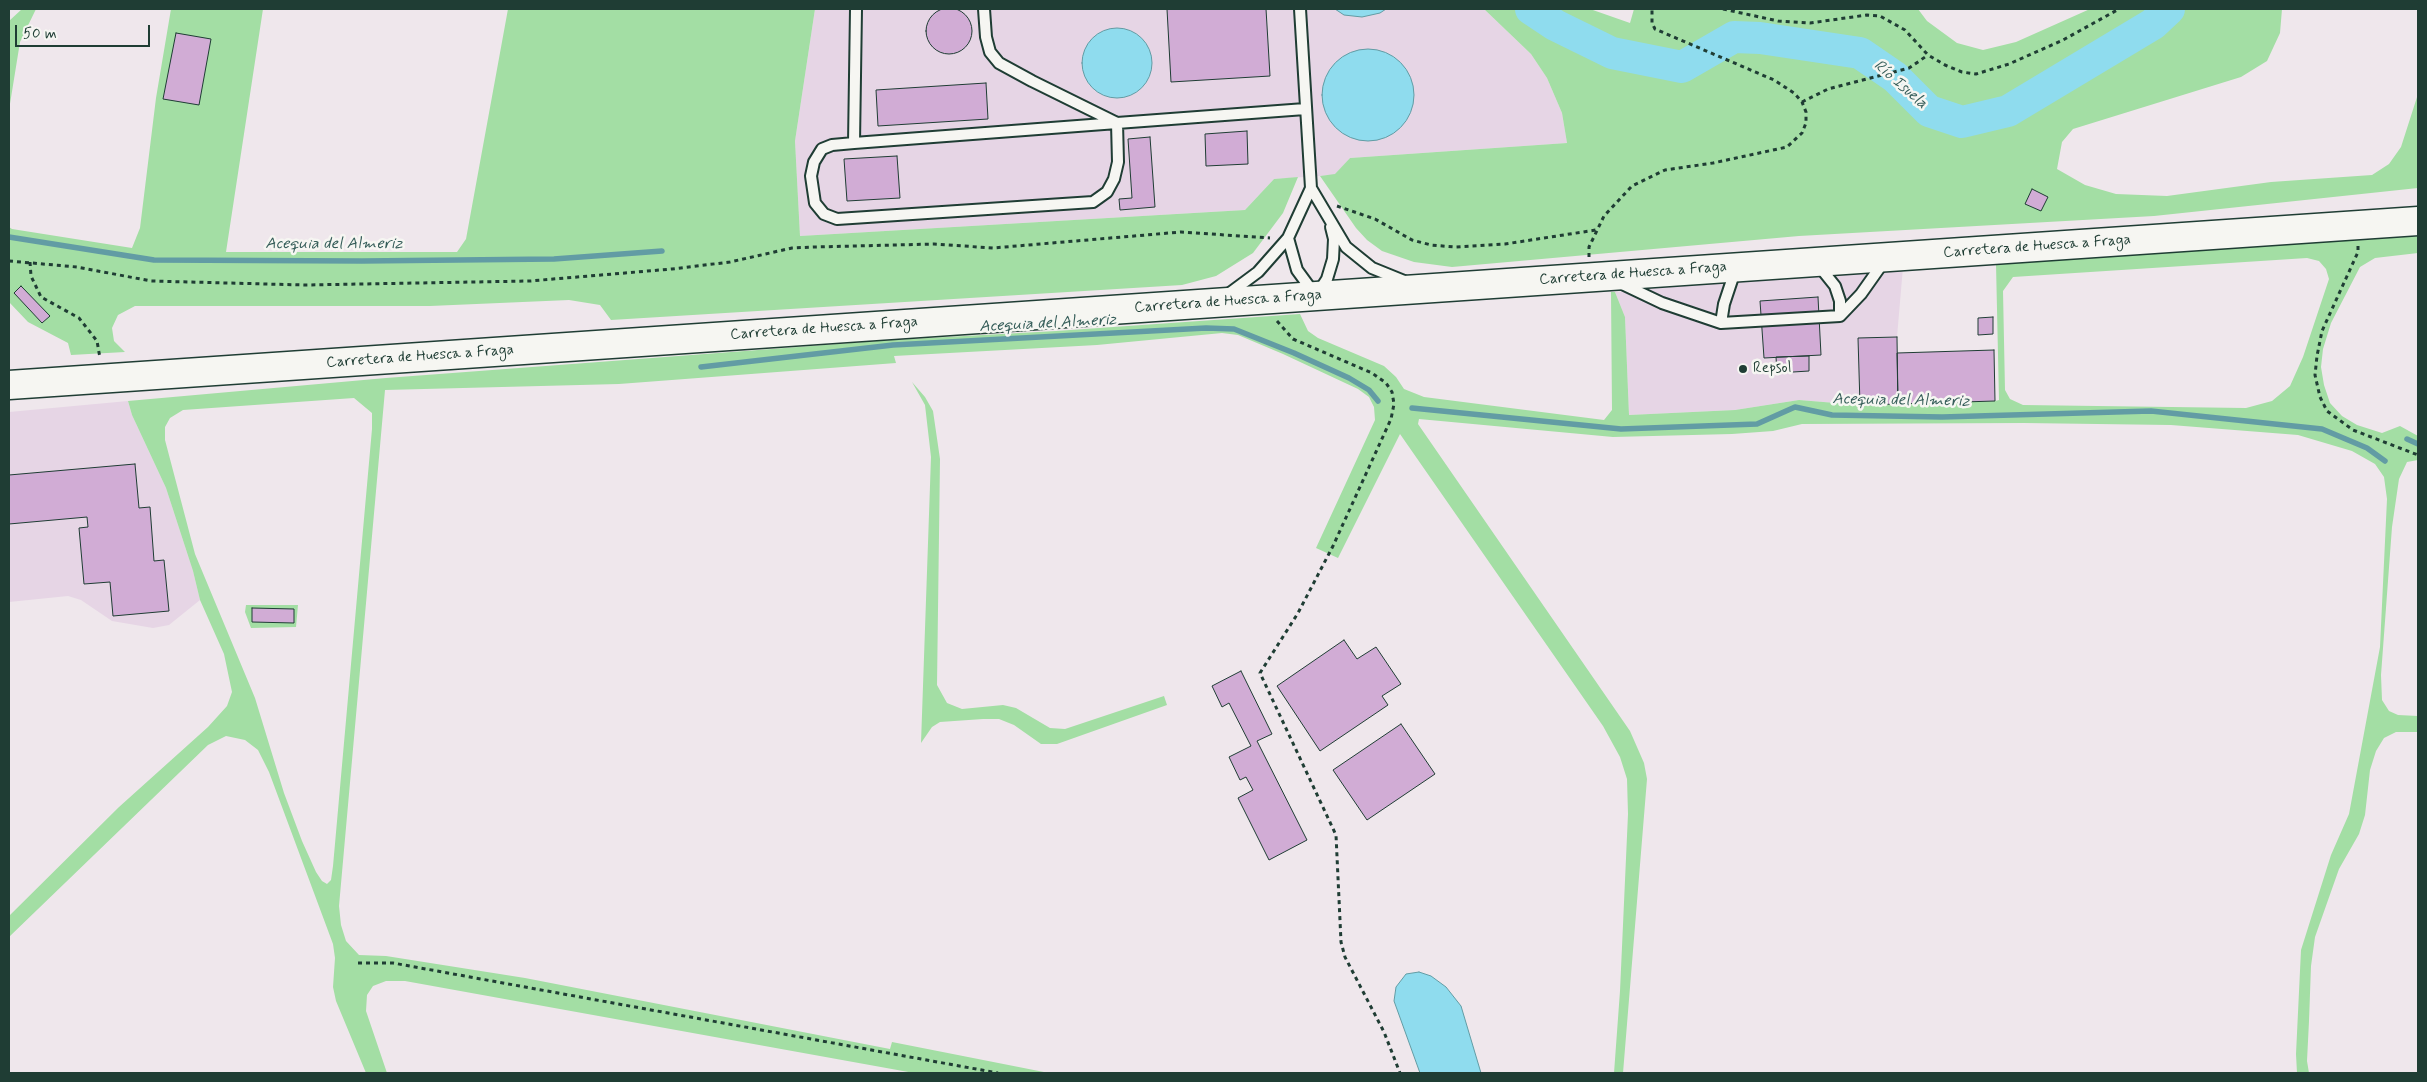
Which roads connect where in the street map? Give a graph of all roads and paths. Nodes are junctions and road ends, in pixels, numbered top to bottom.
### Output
1 (856, 9) edge
2 (984, 9) edge
3 (1300, 9) edge
4 (1652, 9) edge
5 (1723, 9) edge
6 (2119, 9) edge
7 (1928, 55) junction
8 (1802, 102) junction
9 (1305, 109) junction
10 (1117, 123) junction
11 (854, 143) junction
12 (1311, 188) junction
13 (1318, 201) junction
14 (1329, 219) junction
15 (2418, 221) edge
16 (2358, 225) junction
17 (1288, 238) junction
18 (1887, 257) junction
19 (9, 261) edge
20 (30, 262) junction
21 (1815, 262) junction
22 (1736, 268) junction
23 (1608, 276) junction
24 (1451, 286) junction
25 (1316, 296) junction
26 (1272, 299) junction
27 (1215, 302) junction
28 (1840, 316) junction
29 (1721, 323) junction
30 (102, 378) junction
31 (9, 384) edge
32 (2418, 455) edge
33 (358, 963) dead end
34 (998, 1073) edge
35 (1400, 1073) edge

1 - 11 lane
2 - 10 lane
3 - 9 lane
4 - 8 path
5 - 7 path
6 - 7 path
7 - 8 path
8 - 13 path
9 - 10 lane
9 - 12 lane
10 - 11 lane
10 - 11 lane
12 - 13 lane
12 - 17 lane
13 - 14 lane
14 - 24 lane
14 - 25 lane
15 - 16 main road, Carretera de Huesca a Fraga
16 - 18 main road, Carretera de Huesca a Fraga
16 - 32 path
17 - 20 path
17 - 25 lane
17 - 27 lane
18 - 21 main road, Carretera de Huesca a Fraga
18 - 28 lane
19 - 20 path
20 - 30 path
21 - 22 main road, Carretera de Huesca a Fraga
21 - 28 lane
22 - 23 main road, Carretera de Huesca a Fraga
22 - 29 lane
23 - 24 main road, Carretera de Huesca a Fraga
23 - 29 lane
24 - 25 main road, Carretera de Huesca a Fraga
25 - 26 main road, Carretera de Huesca a Fraga
26 - 27 main road, Carretera de Huesca a Fraga
26 - 35 path
27 - 30 main road, Carretera de Huesca a Fraga
28 - 29 lane
30 - 31 main road, Carretera de Huesca a Fraga
33 - 34 path

